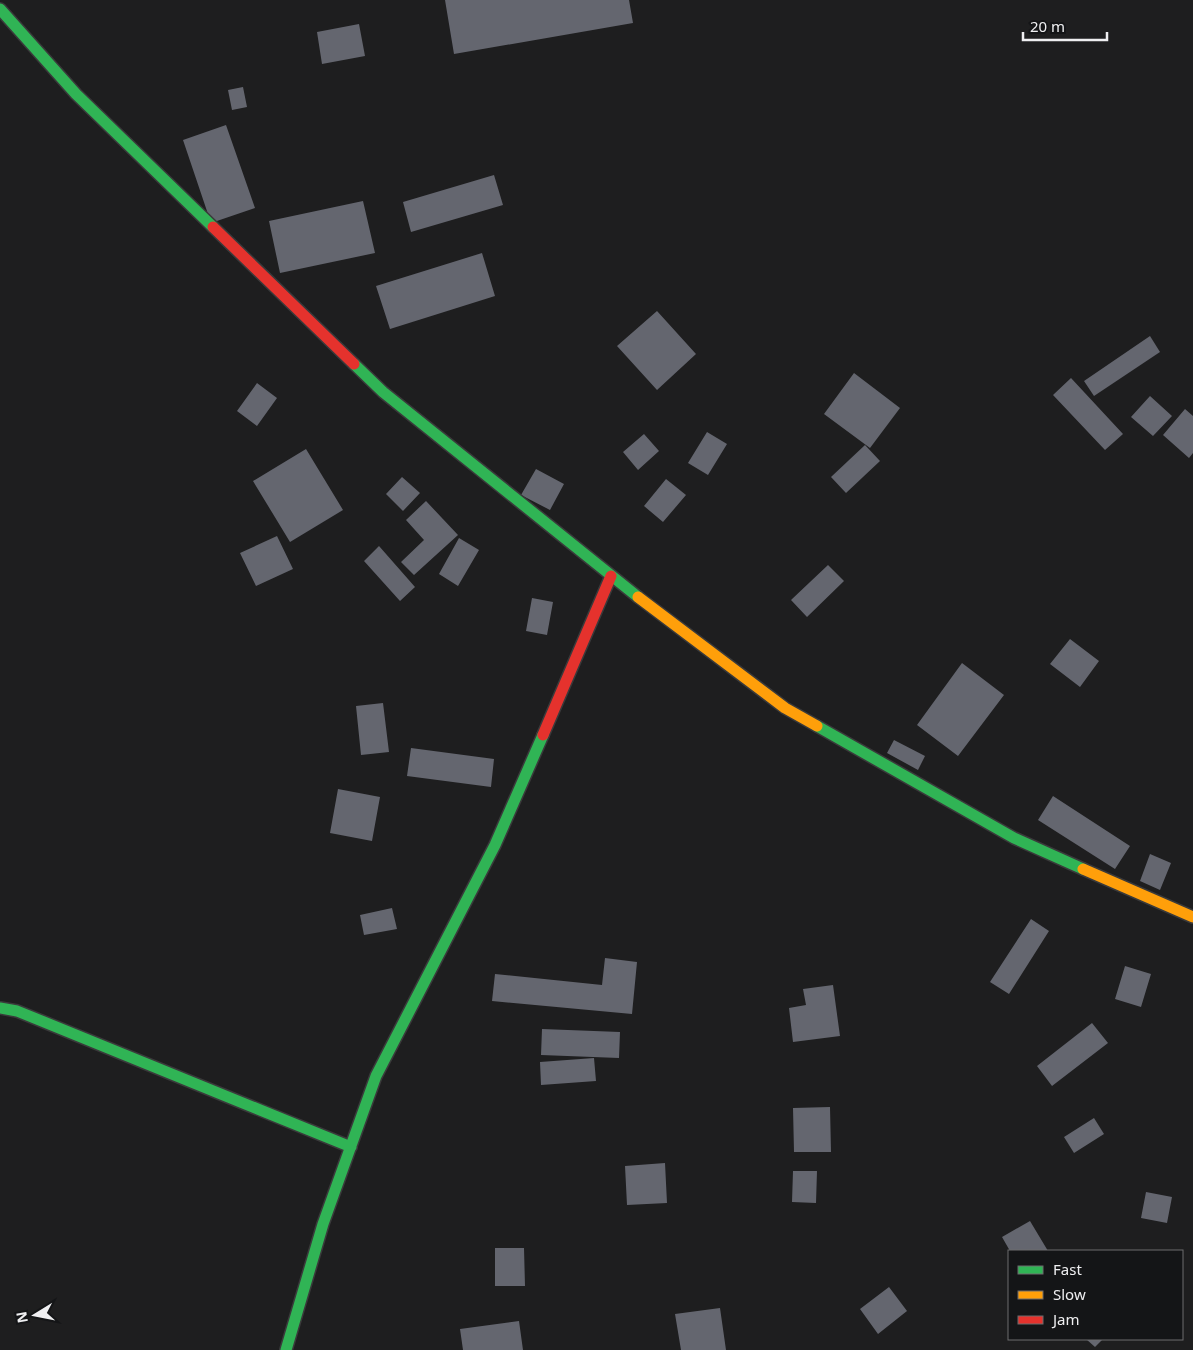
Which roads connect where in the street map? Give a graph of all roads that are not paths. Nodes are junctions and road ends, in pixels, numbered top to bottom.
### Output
1 (0, 9) edge
2 (611, 576) junction
3 (1193, 917) edge
4 (0, 1008) edge
5 (351, 1147) junction
6 (286, 1350) edge

1 - 2 street
2 - 3 street
2 - 5 street
4 - 5 street
5 - 6 street

